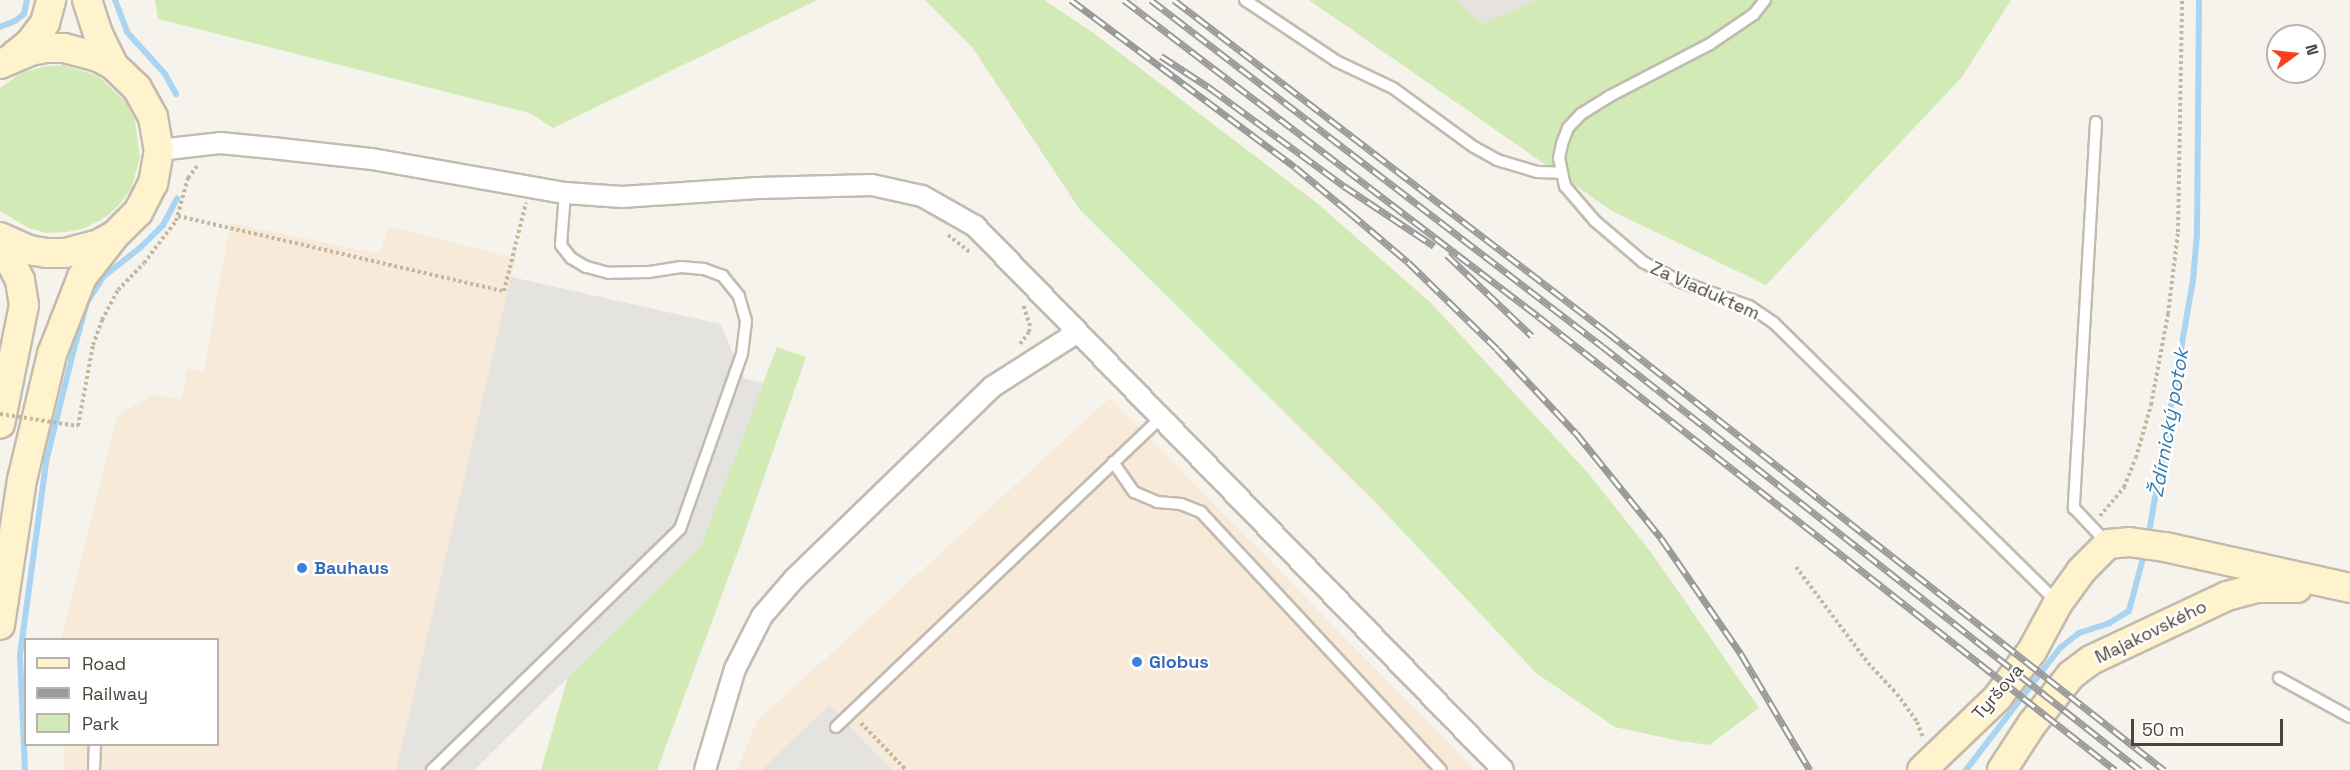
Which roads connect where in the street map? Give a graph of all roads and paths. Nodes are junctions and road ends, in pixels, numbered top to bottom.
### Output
1 (51, 0) edge
2 (87, 0) edge
3 (1245, 0) edge
4 (1765, 0) edge
5 (2182, 0) edge
6 (7, 60) edge
7 (113, 65) junction
8 (2096, 122) dead end
9 (159, 150) junction
10 (200, 163) dead end
11 (1561, 172) junction
12 (565, 193) junction
13 (526, 203) dead end
14 (178, 216) junction
15 (944, 232) dead end
16 (115, 235) junction
17 (0, 239) edge
18 (976, 258) dead end
19 (1020, 301) dead end
20 (1078, 332) junction
21 (1015, 349) dead end
22 (0, 414) edge
23 (1160, 418) junction
24 (0, 424) edge
25 (1113, 462) junction
26 (2111, 535) junction
27 (1796, 567) dead end
28 (2350, 590) edge
29 (2058, 603) junction
30 (0, 625) edge
31 (2279, 678) dead end
32 (851, 713) junction
33 (2350, 717) edge
34 (836, 727) dead end
35 (95, 746) edge
36 (1926, 766) edge
37 (2011, 766) edge
38 (94, 770) edge
39 (432, 770) edge
40 (705, 770) edge
41 (906, 770) edge
42 (1441, 770) edge
43 (1503, 770) edge

1 - 6 main road
2 - 7 main road
3 - 11 lane
4 - 11 lane
5 - 26 path
6 - 7 main road
7 - 9 main road
8 - 26 lane
9 - 12 street
9 - 16 main road
10 - 14 path
11 - 29 lane, Za Viaduktem
12 - 20 street
12 - 39 lane
13 - 14 path
14 - 22 path, bridge
15 - 18 path
16 - 17 main road
16 - 30 main road
17 - 24 main road
19 - 21 path
20 - 23 street
20 - 40 street
23 - 25 lane
23 - 43 street
25 - 32 lane
25 - 42 lane
26 - 28 main road, Majakovského
26 - 29 main road
27 - 36 path
28 - 37 main road, Majakovského
29 - 36 main road, Tyršova
31 - 33 lane
32 - 34 lane
32 - 41 path
35 - 38 lane

